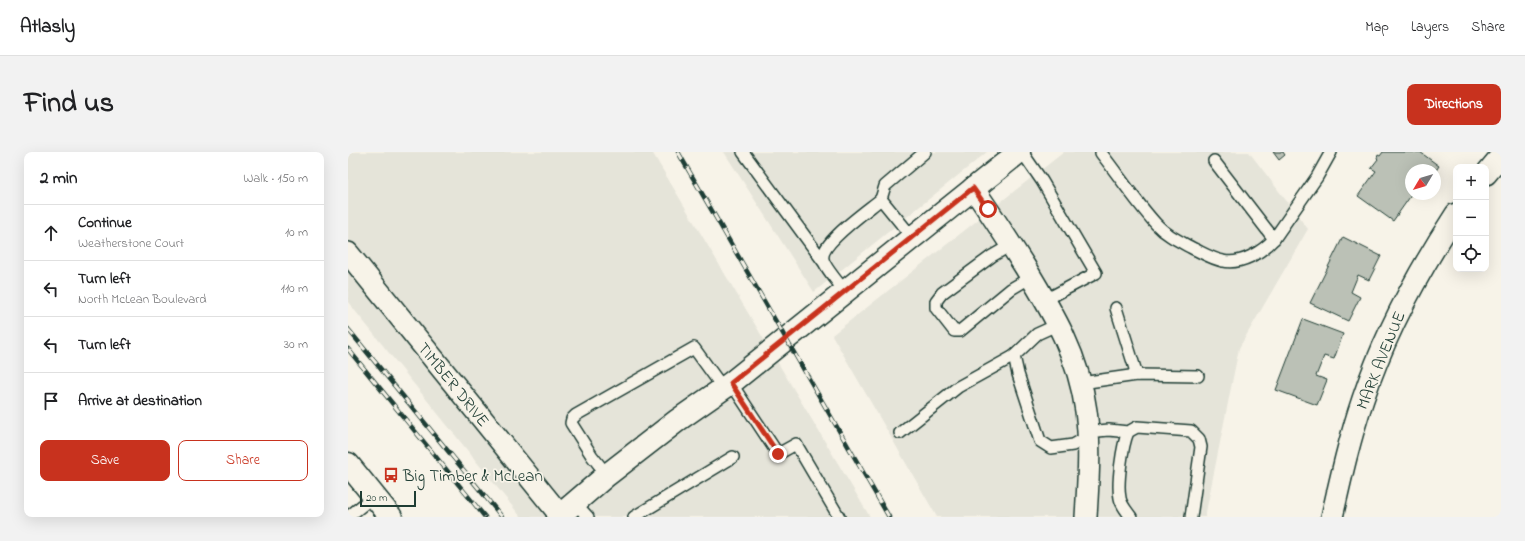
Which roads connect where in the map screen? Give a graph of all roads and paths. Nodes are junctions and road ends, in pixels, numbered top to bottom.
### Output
1 (743, 152) edge
2 (926, 152) edge
3 (1019, 152) edge
4 (1022, 152) edge
5 (1102, 152) edge
6 (1332, 152) edge
7 (1214, 161) dead end
8 (973, 188) junction
9 (881, 199) junction
10 (1453, 219) edge
11 (912, 237) junction
12 (1274, 239) junction
13 (1011, 245) junction
14 (348, 253) edge
15 (822, 260) junction
16 (1031, 278) junction
17 (845, 292) junction
18 (1045, 300) junction
19 (1116, 308) dead end
20 (1059, 324) junction
21 (1014, 356) junction
22 (1137, 375) junction
23 (1198, 376) dead end
24 (1081, 383) junction
25 (727, 386) junction
26 (1128, 432) junction
27 (900, 433) dead end
28 (1088, 438) junction
29 (733, 457) dead end
30 (348, 464) edge
31 (607, 475) junction
32 (374, 496) junction
33 (570, 513) edge
34 (348, 517) edge
35 (391, 517) edge
36 (634, 517) edge
37 (839, 517) edge
38 (1086, 517) edge
39 (1131, 517) edge
40 (1191, 517) edge
41 (1332, 517) edge

1 - 15 lane
2 - 9 lane
3 - 8 main road
4 - 18 lane
5 - 12 lane
6 - 12 lane
7 - 12 lane
8 - 11 main road
8 - 13 street
9 - 11 lane
9 - 15 lane
10 - 41 street, MARK AVENUE
11 - 17 main road
13 - 16 street
13 - 16 lane
14 - 33 street, TIMBER DRIVE
15 - 17 lane
16 - 18 street
17 - 25 main road
18 - 20 street
19 - 22 lane
20 - 21 lane
20 - 24 street
21 - 27 lane
21 - 28 lane
22 - 23 lane
22 - 24 lane
24 - 28 street
25 - 31 main road
25 - 31 lane
25 - 37 lane
26 - 28 lane
26 - 39 lane
26 - 40 lane
28 - 38 street
29 - 36 lane
30 - 32 main road
31 - 33 main road
32 - 34 lane
32 - 35 main road

